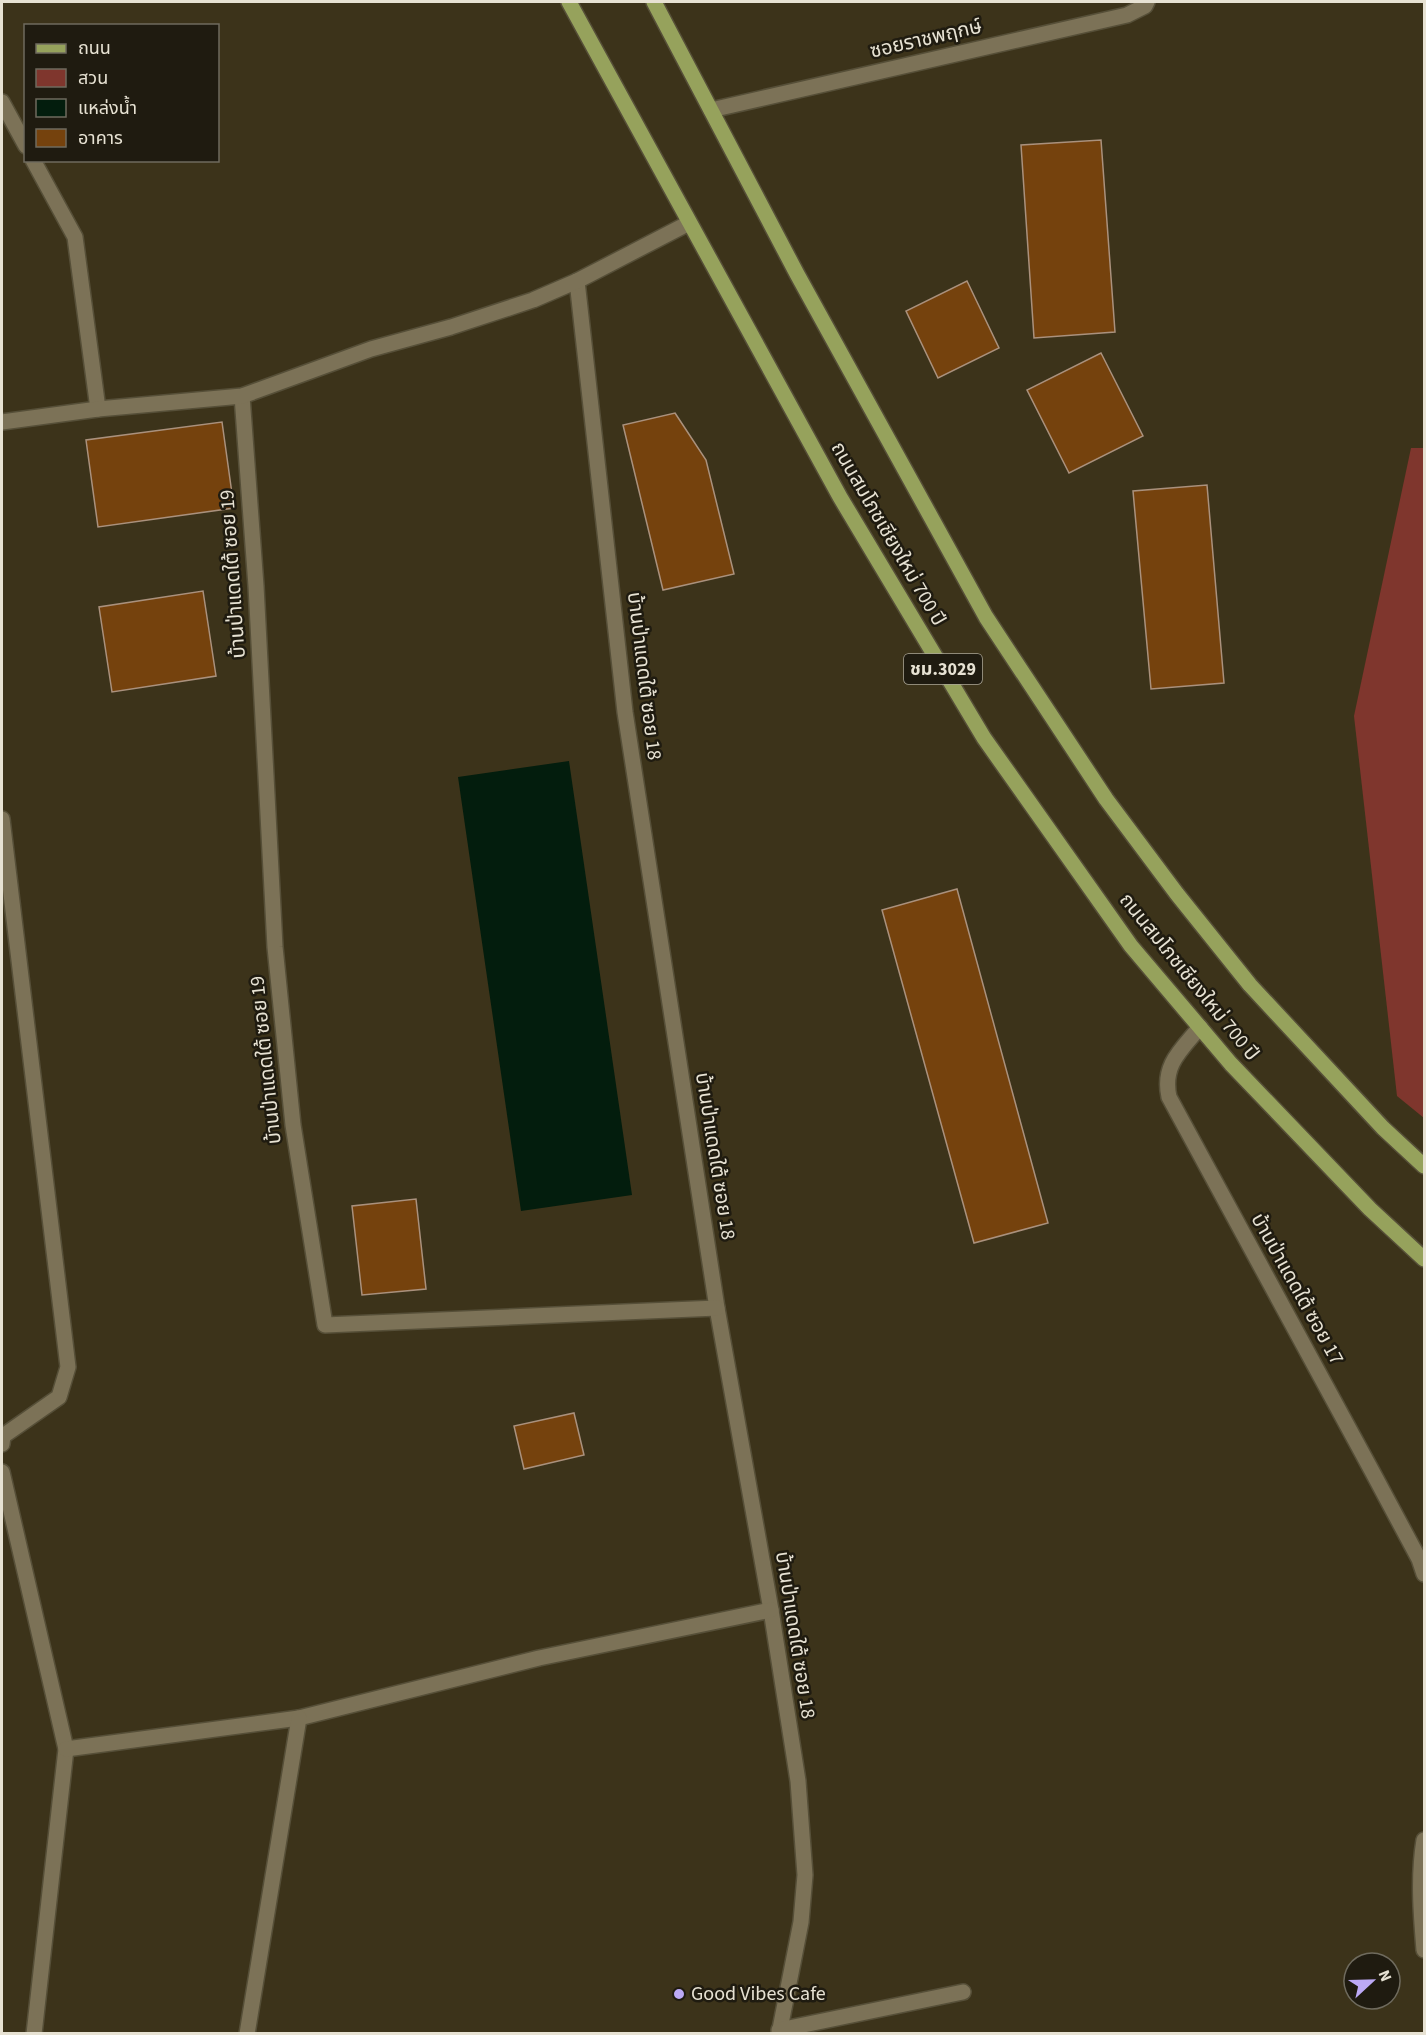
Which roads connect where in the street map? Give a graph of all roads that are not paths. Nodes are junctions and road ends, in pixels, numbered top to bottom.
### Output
1 (569, 2) edge
2 (654, 2) edge
3 (1147, 2) edge
4 (2, 102) edge
5 (711, 110) junction
6 (24, 142) edge
7 (34, 162) edge
8 (689, 223) junction
9 (577, 281) junction
10 (242, 396) junction
11 (98, 409) junction
12 (2, 422) edge
13 (2, 819) edge
14 (1200, 1028) junction
15 (1425, 1167) edge
16 (1425, 1259) edge
17 (717, 1308) junction
18 (2, 1444) edge
19 (2, 1472) edge
20 (1425, 1574) edge
21 (771, 1610) junction
22 (299, 1718) junction
23 (66, 1749) junction
24 (1425, 1840) edge
25 (1425, 1950) edge
26 (963, 1992) dead end
27 (779, 2032) edge
28 (33, 2034) edge
29 (246, 2034) edge

1 - 8 main road, ถนนสมโภชเชียงใหม่ 700 ปี / ชม.3029
2 - 5 main road, ชม.3029
3 - 5 street, ซอยราชพฤกษ์
4 - 6 street
5 - 15 main road, ชม.3029
7 - 11 street
8 - 9 street
8 - 14 main road, ถนนสมโภชเชียงใหม่ 700 ปี / ชม.3029
9 - 10 street
9 - 17 street, บ้านป่าแดดใต้ ซอย 18
10 - 11 street
10 - 17 street, บ้านป่าแดดใต้ ซอย 19
11 - 12 street
13 - 18 street
14 - 16 main road, ถนนสมโภชเชียงใหม่ 700 ปี / ชม.3029
14 - 20 street, บ้านป่าแดดใต้ ซอย 17
17 - 21 street, บ้านป่าแดดใต้ ซอย 18
19 - 23 street
21 - 22 street
21 - 27 street, บ้านป่าแดดใต้ ซอย 18
22 - 23 street
22 - 29 street
23 - 28 street
24 - 25 street
26 - 27 street

